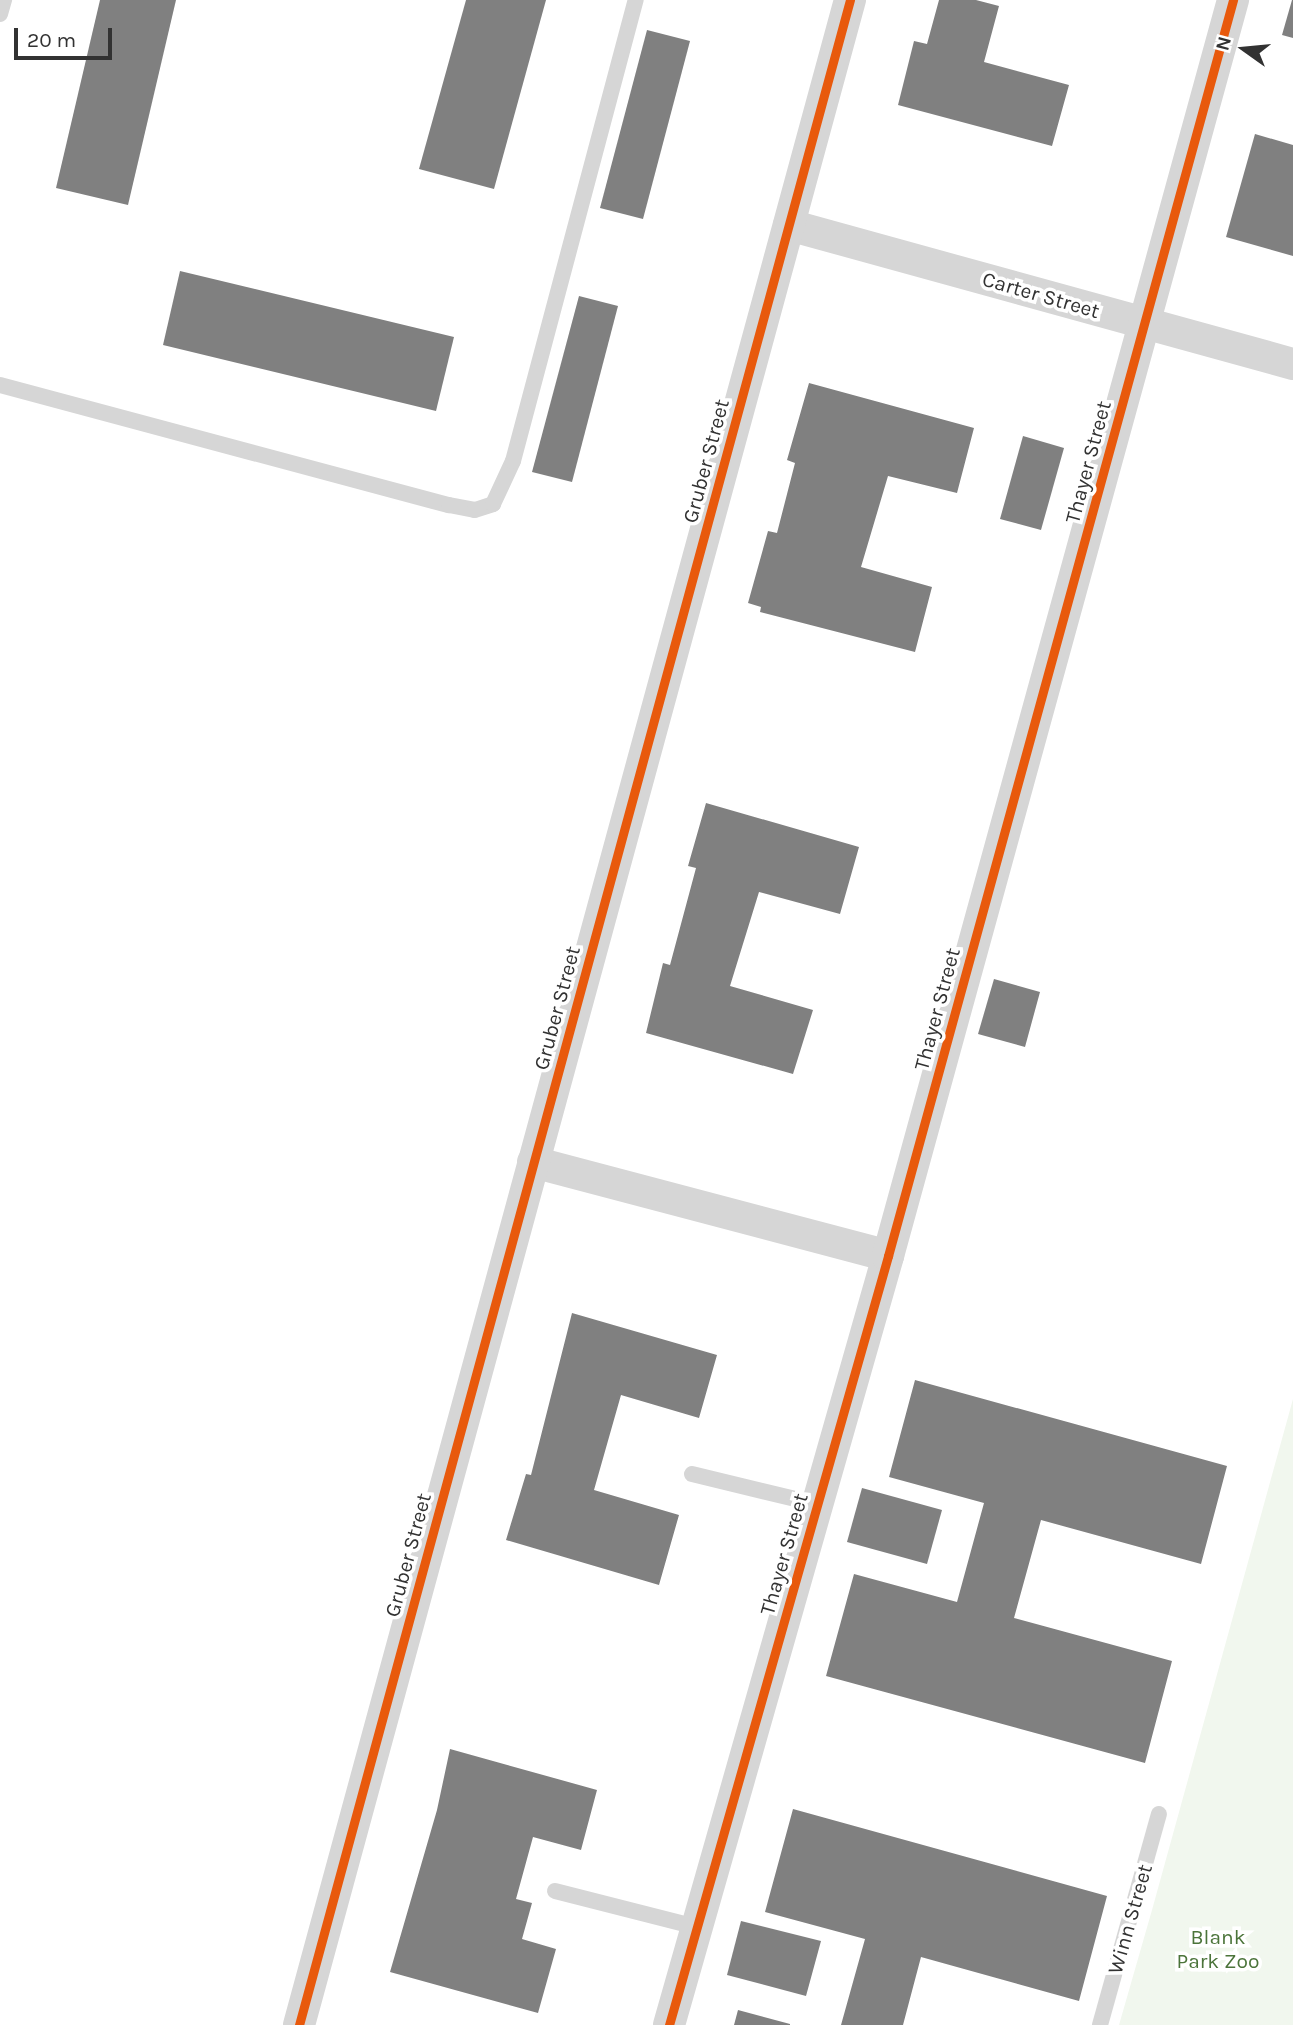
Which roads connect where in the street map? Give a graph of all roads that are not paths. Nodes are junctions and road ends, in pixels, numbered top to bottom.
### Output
1 (4, 0) edge
2 (636, 0) edge
3 (850, 0) edge
4 (1233, 0) edge
5 (0, 14) edge
6 (789, 225) junction
7 (1144, 324) junction
8 (1293, 364) edge
9 (0, 385) edge
10 (533, 1162) junction
11 (888, 1256) junction
12 (692, 1474) dead end
13 (816, 1504) junction
14 (1159, 1814) dead end
15 (555, 1891) dead end
16 (696, 1927) junction
17 (299, 2025) edge
18 (669, 2025) edge
19 (1100, 2025) edge

1 - 5 lane
2 - 9 lane
3 - 6 street, Gruber Street
4 - 7 street, Thayer Street
6 - 7 street, Carter Street
6 - 10 street, Gruber Street
7 - 8 street, Carter Street
7 - 11 street, Thayer Street
10 - 11 street
10 - 17 street, Gruber Street
11 - 13 street, Thayer Street
12 - 13 lane
13 - 16 street, Thayer Street
14 - 19 lane, Winn Street
15 - 16 lane
16 - 18 street, Thayer Street

